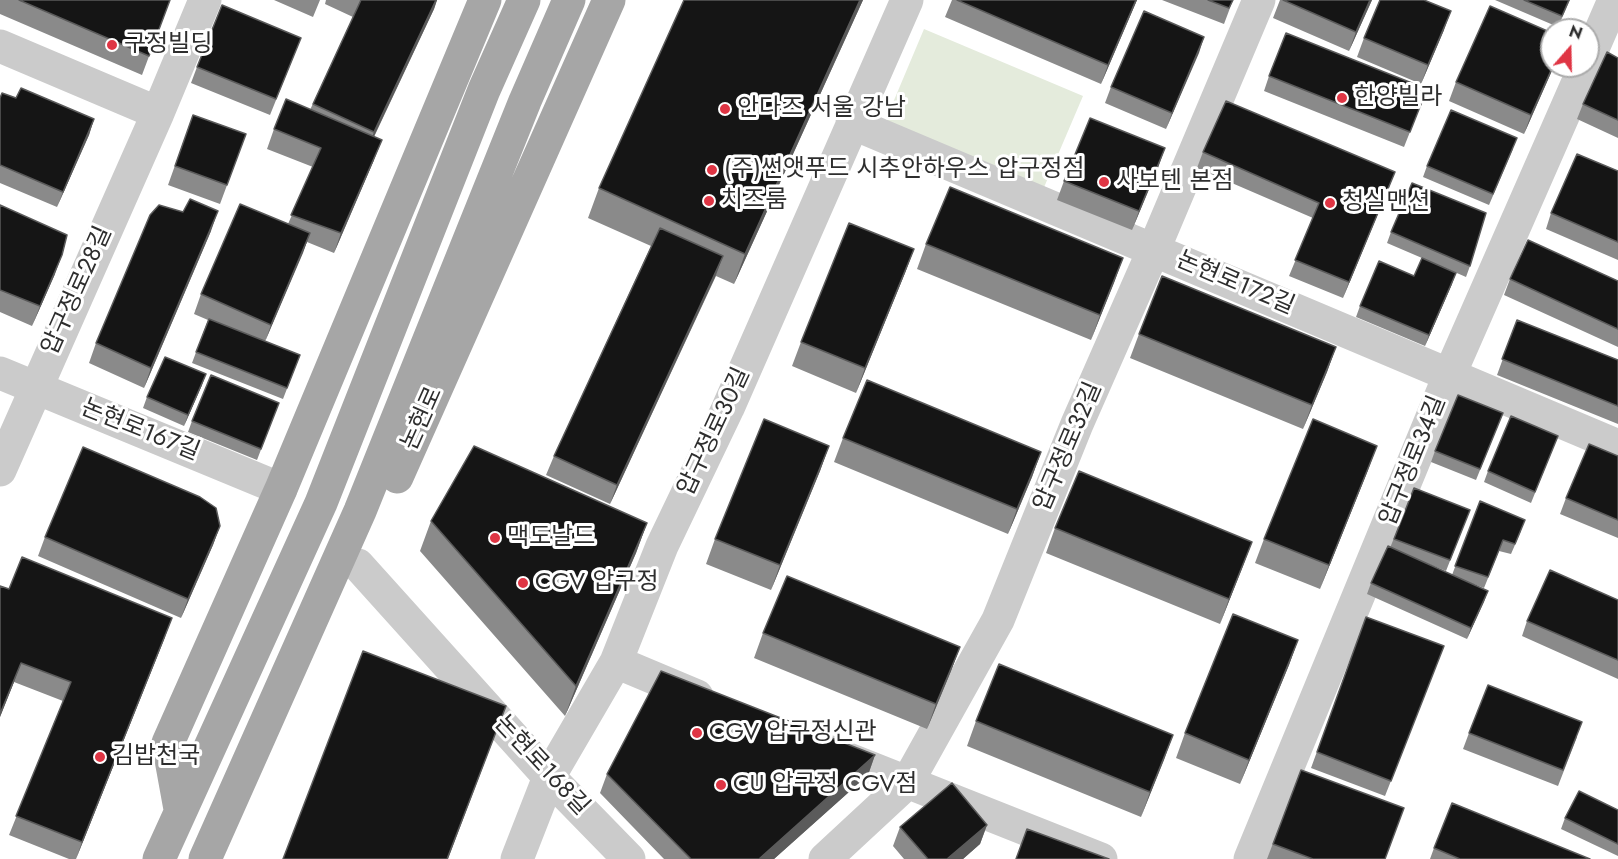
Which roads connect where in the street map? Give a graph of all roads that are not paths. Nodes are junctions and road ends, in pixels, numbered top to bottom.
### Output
1 (205, 0) edge
2 (485, 0) edge
3 (524, 0) edge
4 (570, 0) edge
5 (609, 0) edge
6 (907, 0) edge
7 (1259, 0) edge
8 (1614, 0) edge
9 (1600, 32) edge
10 (0, 46) edge
11 (1580, 78) edge
12 (158, 113) junction
13 (852, 123) junction
14 (1154, 249) junction
15 (0, 373) edge
16 (1449, 376) junction
17 (34, 388) junction
18 (1618, 446) edge
19 (0, 470) edge
20 (281, 489) junction
21 (358, 565) junction
22 (616, 662) junction
23 (724, 707) edge
24 (799, 738) edge
25 (549, 777) junction
26 (907, 783) junction
27 (180, 809) junction
28 (220, 825) junction
29 (159, 859) edge
30 (205, 859) edge
31 (517, 859) edge
32 (629, 859) edge
33 (825, 859) edge
34 (1101, 859) edge
35 (1250, 859) edge

1 - 12 street, 압구정로28길
2 - 20 main road
3 - 27 main road
4 - 28 main road, 논현로
5 - 21 main road, 논현로
6 - 13 street, 압구정로30길
7 - 14 street, 압구정로32길
8 - 9 street
10 - 12 street
11 - 16 street, 압구정로34길
12 - 17 street, 압구정로28길
13 - 14 street, 논현로172길
13 - 22 street, 압구정로30길
14 - 16 street, 논현로172길
14 - 26 street, 압구정로32길
15 - 17 street, 논현로167길
16 - 18 street, 논현로172길
16 - 35 street, 압구정로34길
17 - 19 street, 압구정로28길
17 - 20 street, 논현로167길
20 - 27 main road
21 - 25 street, 논현로168길
21 - 28 main road, 논현로
22 - 23 street
22 - 25 street, 압구정로30길
24 - 26 street
25 - 31 street, 압구정로30길
25 - 32 street, 논현로168길
26 - 33 street, 압구정로32길
26 - 34 street
27 - 29 main road
28 - 30 main road, 논현로

